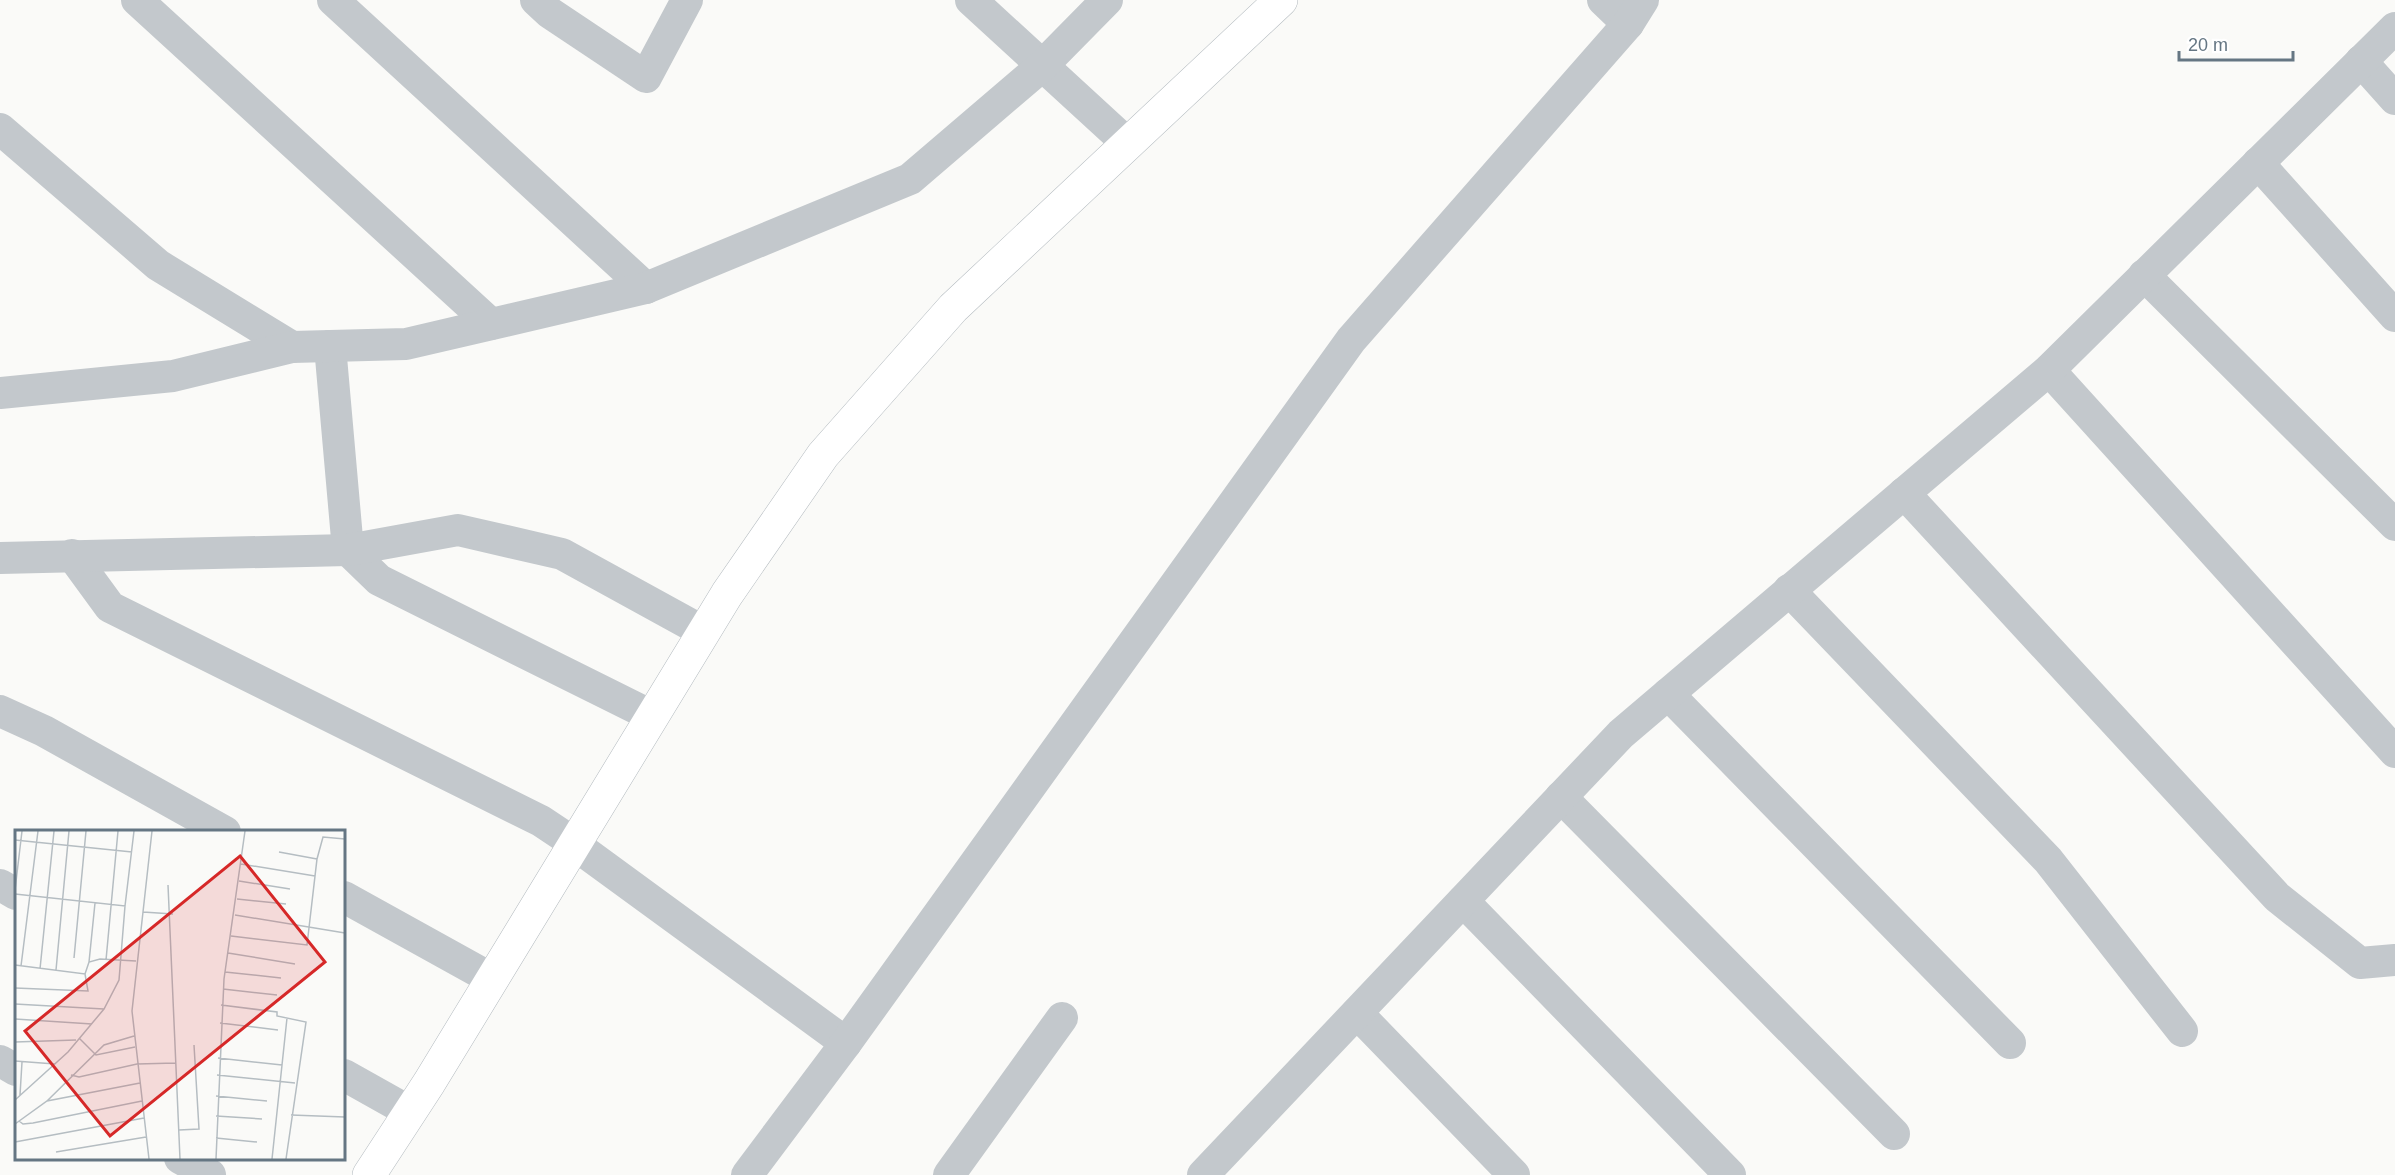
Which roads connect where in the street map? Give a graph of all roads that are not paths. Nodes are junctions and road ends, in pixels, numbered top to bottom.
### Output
1 (137, 0) edge
2 (333, 0) edge
3 (536, 0) edge
4 (687, 0) edge
5 (971, 0) edge
6 (1107, 0) edge
7 (1281, 0) edge
8 (1603, 0) edge
9 (1635, 12) edge
10 (2395, 28) edge
11 (2361, 61) junction
12 (1042, 66) junction
13 (2395, 99) edge
14 (0, 129) edge
15 (1128, 144) junction
16 (2258, 163) junction
17 (2144, 275) junction
18 (646, 288) junction
19 (2395, 316) edge
20 (492, 324) junction
21 (330, 346) junction
22 (292, 347) junction
23 (0, 370) edge
24 (2049, 370) junction
25 (11, 393) edge
26 (1904, 493) junction
27 (2395, 525) edge
28 (348, 550) junction
29 (72, 555) junction
30 (0, 558) edge
31 (1789, 590) junction
32 (704, 632) junction
33 (1668, 694) junction
34 (0, 711) edge
35 (652, 716) junction
36 (2395, 752) edge
37 (1561, 797) junction
38 (223, 830) edge
39 (578, 838) junction
40 (0, 885) edge
41 (15, 893) edge
42 (345, 898) edge
43 (1463, 901) junction
44 (2395, 960) edge
45 (492, 979) junction
46 (1357, 1013) junction
47 (1062, 1018) dead end
48 (2182, 1031) dead end
49 (846, 1043) junction
50 (2010, 1043) dead end
51 (0, 1061) edge
52 (15, 1069) edge
53 (345, 1076) edge
54 (410, 1112) junction
55 (1894, 1134) dead end
56 (184, 1160) edge
57 (210, 1175) edge
58 (369, 1175) edge
59 (747, 1175) edge
60 (949, 1175) edge
61 (1203, 1175) edge
62 (1514, 1175) edge
63 (1730, 1175) edge

1 - 20 street
2 - 18 street
3 - 4 street
5 - 12 street
6 - 12 street
7 - 15 street
8 - 9 street
9 - 49 street
10 - 11 street
11 - 13 street
11 - 16 street
12 - 15 street
12 - 18 street
14 - 22 street
15 - 32 street
16 - 17 street
16 - 19 street
17 - 24 street
17 - 27 street
18 - 20 street
20 - 21 street
21 - 22 street
21 - 28 street
22 - 25 street
23 - 25 street
24 - 26 street
24 - 36 street
26 - 31 street
26 - 44 street
28 - 29 street
28 - 32 street
28 - 35 street
29 - 30 street
29 - 39 street
31 - 33 street
31 - 48 street
32 - 35 street
33 - 37 street
33 - 50 street
34 - 38 street
35 - 39 street
37 - 43 street
37 - 55 street
39 - 45 street
39 - 49 street
40 - 41 street
42 - 45 street
43 - 46 street
43 - 63 street
45 - 54 street
46 - 61 street
46 - 62 street
47 - 60 street
49 - 59 street
51 - 52 street
53 - 54 street
54 - 58 street
56 - 57 street

